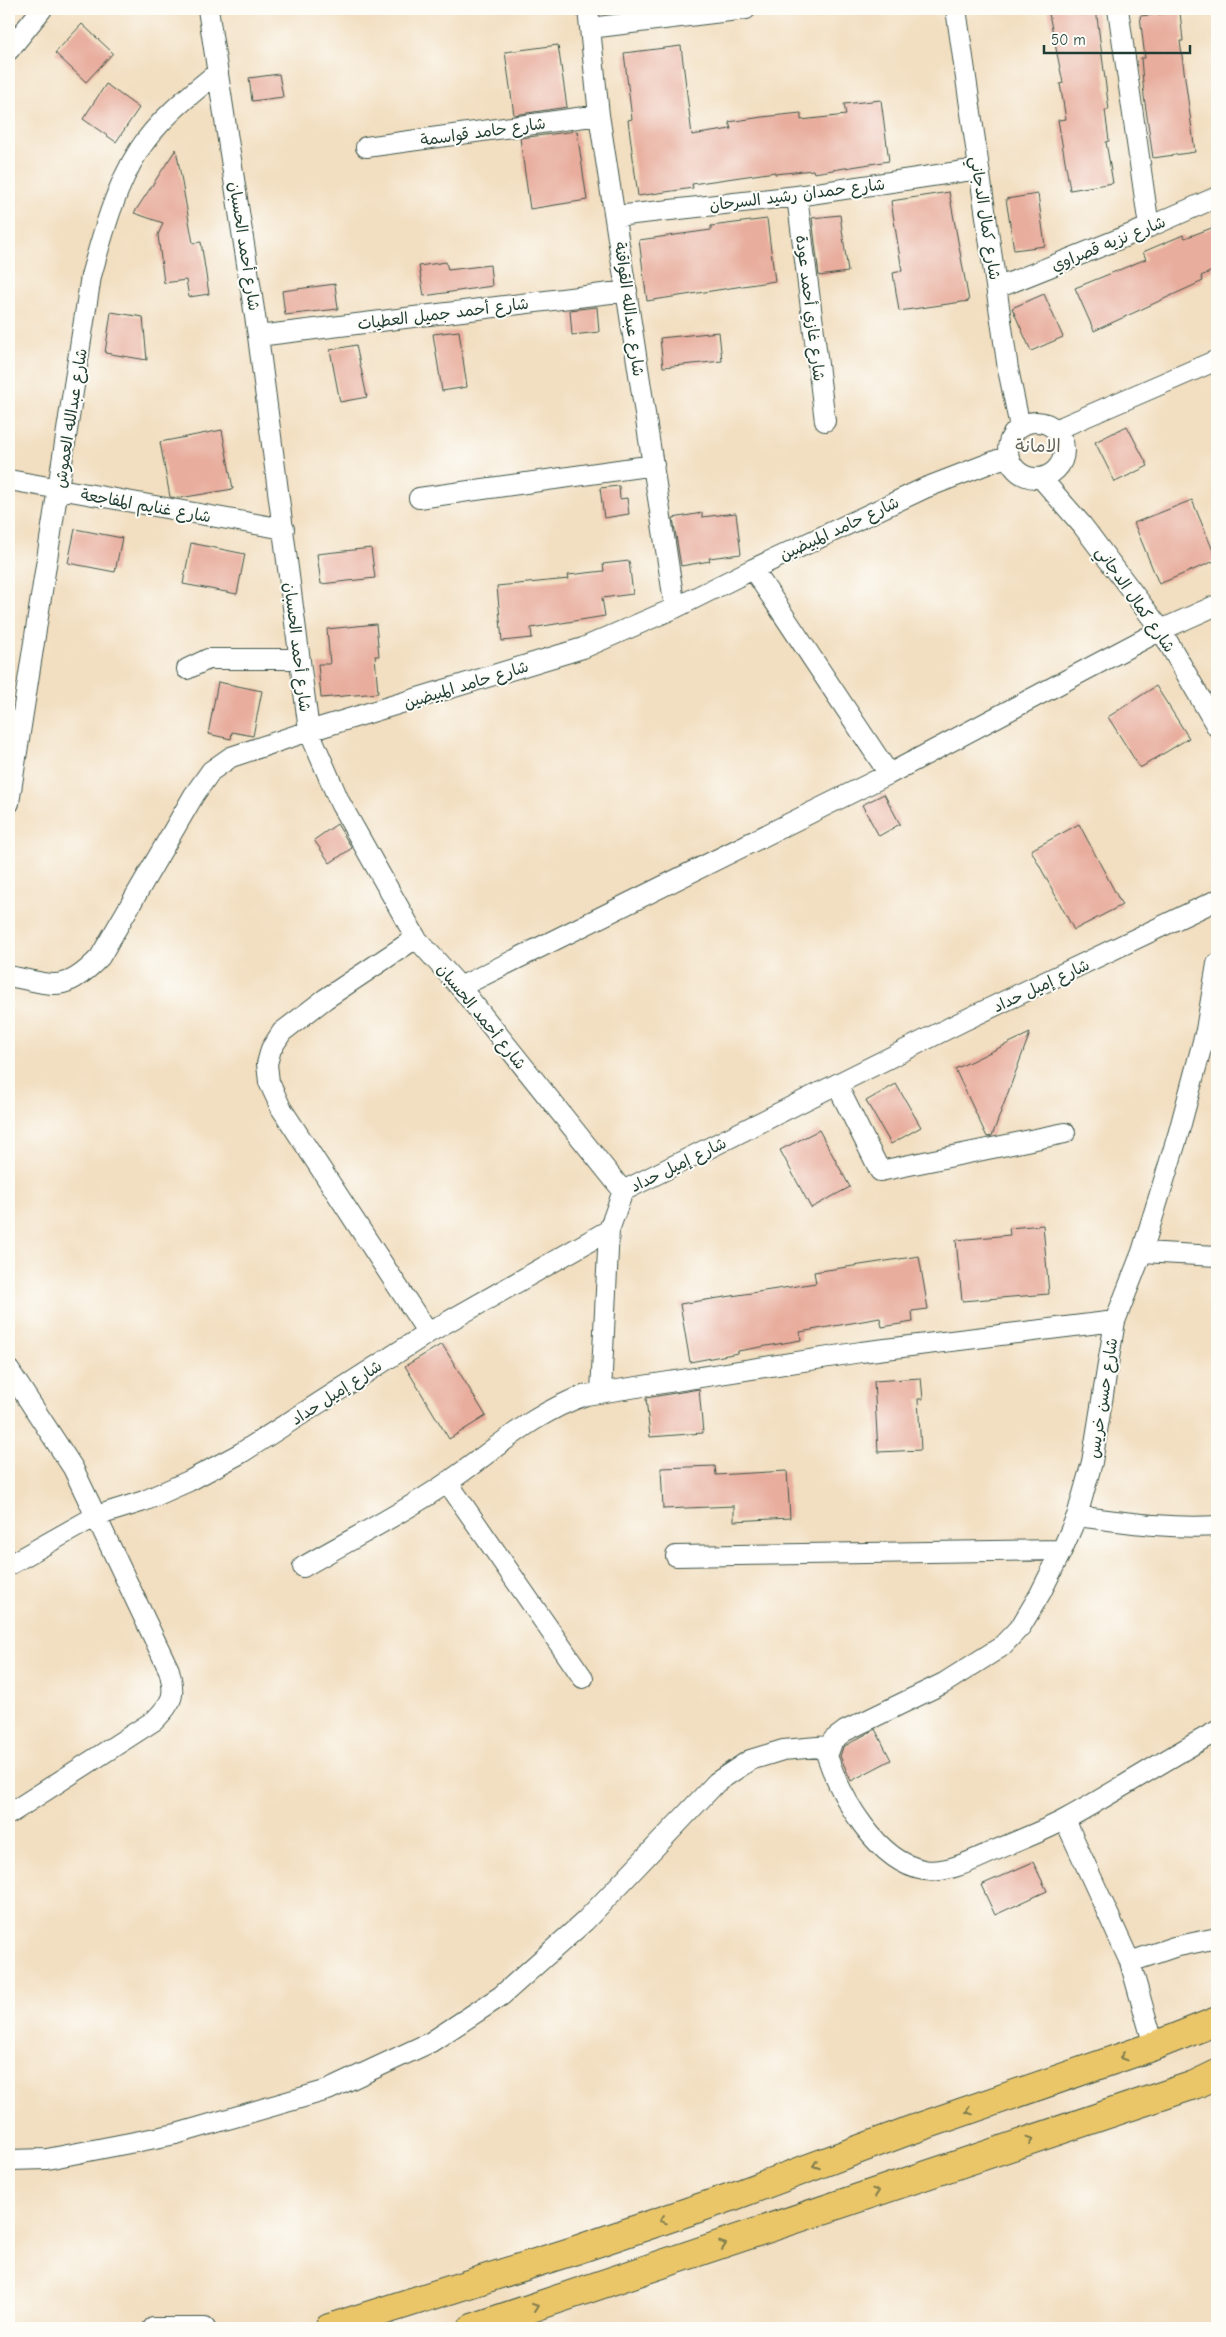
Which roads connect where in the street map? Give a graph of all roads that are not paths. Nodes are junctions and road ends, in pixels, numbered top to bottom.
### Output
1 (42, 9) edge
2 (208, 9) edge
3 (746, 9) edge
4 (956, 9) edge
5 (1118, 9) edge
6 (589, 19) edge
7 (9, 50) edge
8 (218, 72) junction
9 (599, 115) junction
10 (366, 147) dead end
11 (978, 169) junction
12 (797, 196) junction
13 (1217, 197) edge
14 (616, 216) junction
15 (1149, 227) junction
16 (997, 288) junction
17 (627, 291) junction
18 (258, 336) junction
19 (1217, 360) edge
20 (825, 420) dead end
21 (1020, 427) junction
22 (1055, 430) junction
23 (1008, 456) junction
24 (654, 465) junction
25 (1058, 466) junction
26 (1042, 478) junction
27 (9, 480) edge
28 (59, 489) junction
29 (419, 498) dead end
30 (1082, 524) junction
31 (284, 529) junction
32 (753, 569) junction
33 (1217, 605) edge
34 (676, 608) junction
35 (1161, 630) junction
36 (300, 659) junction
37 (187, 668) dead end
38 (1217, 727) edge
39 (309, 731) junction
40 (889, 774) junction
41 (9, 803) edge
42 (1217, 900) edge
43 (416, 938) junction
44 (1217, 964) edge
45 (9, 976) edge
46 (460, 987) junction
47 (1212, 1031) edge
48 (837, 1085) junction
49 (1065, 1133) dead end
50 (624, 1191) junction
51 (609, 1230) junction
52 (1142, 1252) junction
53 (1217, 1256) edge
54 (1115, 1321) junction
55 (428, 1333) junction
56 (9, 1370) edge
57 (601, 1392) junction
58 (448, 1482) junction
59 (96, 1516) junction
60 (1077, 1516) junction
61 (1217, 1526) edge
62 (1062, 1550) junction
63 (676, 1556) dead end
64 (9, 1565) edge
65 (303, 1567) dead end
66 (583, 1678) dead end
67 (1217, 1731) edge
68 (829, 1746) junction
69 (9, 1814) edge
70 (1065, 1820) junction
71 (1217, 1938) edge
72 (1130, 1962) junction
73 (1217, 2021) edge
74 (1154, 2046) junction
75 (1217, 2074) edge
76 (9, 2160) edge
77 (153, 2328) edge
78 (205, 2328) edge
79 (329, 2328) edge
80 (472, 2328) edge

1 - 7 street
2 - 8 street, شارع أحمد الحسبان
3 - 6 street
4 - 11 street, شارع كمال الدجاني
5 - 15 street
6 - 9 street, شارع عبدالله القواقنة
8 - 18 street, شارع أحمد الحسبان
8 - 28 street, شارع عبدالله العموش
9 - 10 street, شارع حامد قواسمة
9 - 14 street, شارع عبدالله القواقنة
11 - 12 street, شارع حمدان رشيد السرحان
11 - 16 street, شارع كمال الدجاني
12 - 14 street, شارع حمدان رشيد السرحان
12 - 20 street, شارع غازي أحمد عودة
13 - 15 street, شارع نزيه قصراوي
14 - 17 street, شارع عبدالله القواقنة
15 - 16 street, شارع نزيه قصراوي
16 - 21 street, شارع كمال الدجاني
17 - 18 street, شارع أحمد جميل العطيات
17 - 24 street, شارع عبدالله القواقنة
18 - 31 street, شارع أحمد الحسبان
19 - 22 street
21 - 22 street
21 - 23 street
22 - 25 street
23 - 26 street
23 - 32 street, شارع حامد المبيضين
24 - 29 street
24 - 34 street, شارع عبدالله القواقنة
25 - 26 street
25 - 30 street, شارع كمال الدجاني
26 - 30 street, شارع كمال الدجاني
27 - 28 street, شارع غنايم المفاجعة
28 - 31 street, شارع غنايم المفاجعة
28 - 41 street, شارع عبدالله العموش
30 - 35 street, شارع كمال الدجاني
31 - 36 street, شارع أحمد الحسبان
32 - 34 street, شارع حامد المبيضين
32 - 40 street
33 - 35 street
34 - 39 street, شارع حامد المبيضين
35 - 38 street, شارع كمال الدجاني
35 - 40 street
36 - 37 street
36 - 39 street, شارع أحمد الحسبان
39 - 43 street, شارع أحمد الحسبان
39 - 45 street, شارع حامد المبيضين
40 - 46 street
42 - 48 street, شارع إميل حداد
43 - 46 street, شارع أحمد الحسبان
43 - 55 street
44 - 47 street, شارع حسن خريس
46 - 50 street, شارع أحمد الحسبان
47 - 52 street, شارع حسن خريس
48 - 49 street
48 - 50 street, شارع إميل حداد
50 - 51 street, شارع إميل حداد
51 - 55 street, شارع إميل حداد
51 - 57 street
52 - 53 street
52 - 54 street, شارع حسن خريس
54 - 57 street
54 - 60 street, شارع حسن خريس
55 - 59 street, شارع إميل حداد
56 - 59 street
57 - 58 street
58 - 65 street
58 - 66 street
59 - 64 street, شارع إميل حداد
59 - 69 street
60 - 61 street
60 - 62 street, شارع حسن خريس
62 - 63 street
62 - 68 street, شارع حسن خريس
67 - 70 street
68 - 70 street
68 - 76 street
70 - 72 street
71 - 72 street
72 - 74 street
73 - 74 highway
74 -> 79 highway
80 -> 75 highway
77 - 78 street

